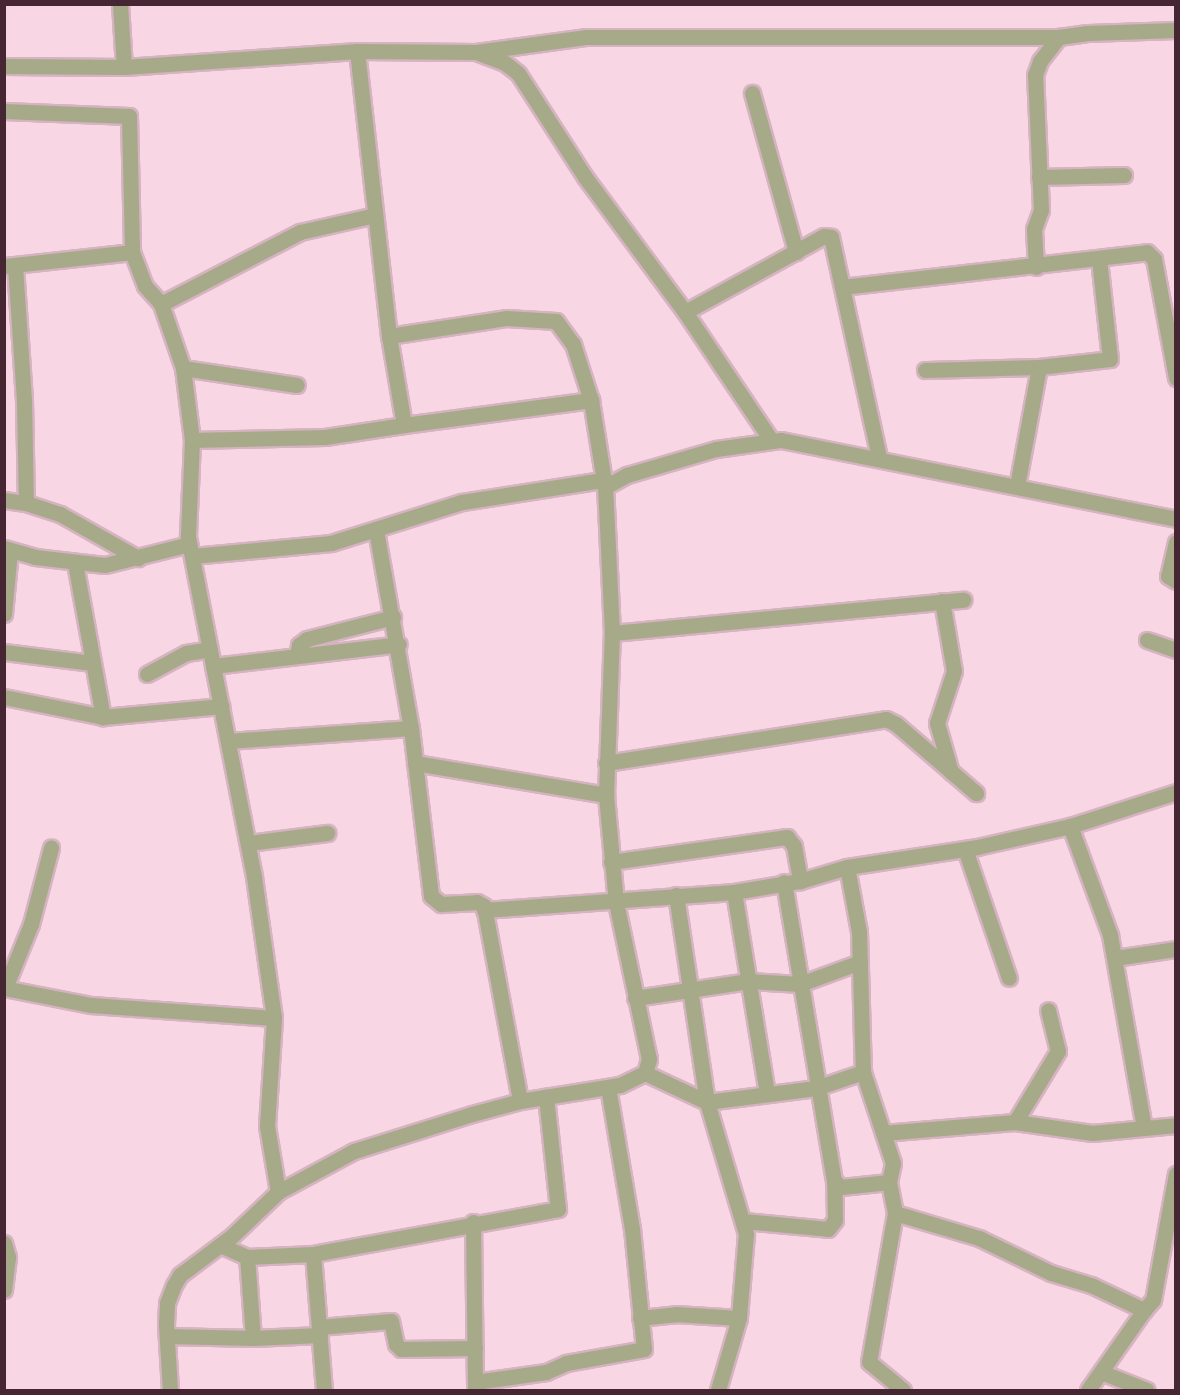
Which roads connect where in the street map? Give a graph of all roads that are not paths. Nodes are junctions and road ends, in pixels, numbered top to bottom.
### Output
1 (120, 4) edge
2 (1176, 30) edge
3 (1059, 37) junction
4 (357, 51) junction
5 (476, 52) junction
6 (4, 66) edge
7 (123, 67) junction
8 (752, 93) dead end
9 (4, 111) edge
10 (1124, 174) dead end
11 (1039, 177) junction
12 (375, 215) junction
13 (132, 252) junction
14 (796, 252) junction
15 (1099, 259) junction
16 (10, 265) edge
17 (1036, 267) junction
18 (842, 287) junction
19 (160, 304) junction
20 (685, 312) junction
21 (389, 336) junction
22 (1039, 367) junction
23 (183, 368) junction
24 (925, 370) dead end
25 (1176, 378) edge
26 (297, 385) dead end
27 (591, 400) junction
28 (404, 425) junction
29 (192, 440) junction
30 (771, 440) junction
31 (879, 457) junction
32 (604, 483) junction
33 (1017, 486) junction
34 (4, 500) edge
35 (26, 502) junction
36 (1176, 519) edge
37 (376, 530) junction
38 (1176, 542) edge
39 (7, 549) edge
40 (190, 550) junction
41 (138, 558) junction
42 (75, 563) junction
43 (1176, 581) edge
44 (963, 600) dead end
45 (942, 602) junction
46 (4, 614) edge
47 (393, 617) junction
48 (612, 633) junction
49 (1147, 640) dead end
50 (399, 644) junction
51 (210, 649) junction
52 (1176, 650) edge
53 (4, 652) edge
54 (297, 656) junction
55 (92, 663) junction
56 (213, 666) junction
57 (147, 674) dead end
58 (4, 697) edge
59 (221, 706) junction
60 (103, 717) junction
61 (411, 728) junction
62 (228, 741) junction
63 (416, 763) junction
64 (606, 763) junction
65 (951, 772) junction
66 (1176, 792) edge
67 (976, 793) dead end
68 (606, 795) junction
69 (1070, 826) junction
70 (327, 833) dead end
71 (248, 843) junction
72 (51, 848) dead end
73 (965, 849) junction
74 (611, 862) junction
75 (847, 867) junction
76 (800, 881) junction
77 (784, 882) junction
78 (734, 892) junction
79 (676, 895) junction
80 (616, 903) junction
81 (484, 910) junction
82 (1176, 949) edge
83 (1115, 958) junction
84 (860, 962) junction
85 (1009, 978) dead end
86 (749, 981) junction
87 (800, 984) junction
88 (5, 988) edge
89 (691, 989) junction
90 (635, 998) junction
91 (1048, 1010) dead end
92 (274, 1018) junction
93 (863, 1072) junction
94 (645, 1073) junction
95 (608, 1087) junction
96 (816, 1088) junction
97 (767, 1093) junction
98 (546, 1097) junction
99 (520, 1101) junction
100 (707, 1102) junction
101 (1015, 1122) junction
102 (1176, 1125) edge
103 (1144, 1128) junction
104 (883, 1133) junction
105 (1176, 1174) edge
106 (834, 1181) junction
107 (889, 1182) junction
108 (278, 1192) junction
109 (895, 1212) junction
110 (744, 1221) junction
111 (473, 1222) junction
112 (4, 1243) edge
113 (220, 1245) junction
114 (313, 1254) junction
115 (247, 1257) junction
116 (4, 1290) edge
117 (1144, 1310) junction
118 (640, 1318) junction
119 (739, 1318) junction
120 (319, 1331) junction
121 (167, 1336) junction
122 (253, 1338) junction
123 (475, 1348) junction
124 (1101, 1372) junction
125 (475, 1386) edge
126 (170, 1390) edge
127 (324, 1390) edge
128 (718, 1390) edge
129 (903, 1390) edge
130 (1088, 1390) edge
131 (1147, 1390) edge

1 - 7 street
2 - 3 street
3 - 5 street
3 - 11 street
4 - 5 street
4 - 7 street
4 - 12 street
5 - 20 street
6 - 7 street
8 - 14 street
9 - 13 street
10 - 11 street
11 - 17 street
12 - 19 street
12 - 21 street
13 - 16 street
13 - 19 street
14 - 18 street
14 - 20 street
15 - 17 street
15 - 22 street
15 - 25 street
16 - 35 street
17 - 18 street
18 - 31 street
19 - 23 street
20 - 30 street
21 - 27 street
21 - 28 street
22 - 24 street
22 - 33 street
23 - 26 street
23 - 29 street
27 - 28 street
27 - 32 street
28 - 29 street
29 - 40 street
30 - 31 street
30 - 32 street
31 - 33 street
32 - 37 street
32 - 48 street
33 - 36 street
34 - 35 street
35 - 41 street
37 - 40 street
37 - 47 street
38 - 43 street
39 - 42 street
39 - 46 street
40 - 41 street
40 - 51 street
41 - 42 street
42 - 55 street
44 - 45 street
45 - 48 street
45 - 65 street
47 - 50 street
47 - 54 street
48 - 64 street
49 - 52 street
50 - 54 street
50 - 61 street
51 - 56 street
51 - 57 street
53 - 55 street
54 - 56 street
55 - 60 street
56 - 59 street
58 - 60 street
59 - 60 street
59 - 62 street
61 - 62 street
61 - 63 street
62 - 71 street
63 - 68 street
63 - 81 street
64 - 65 street
64 - 68 street
65 - 67 street
66 - 69 street
68 - 74 street
69 - 73 street
69 - 83 street
70 - 71 street
71 - 92 street
72 - 88 street
73 - 75 street
73 - 85 street
74 - 76 street
74 - 80 street
75 - 76 street
75 - 84 street
76 - 77 street
77 - 78 street
77 - 87 street
78 - 79 street
78 - 86 street
79 - 80 street
79 - 89 street
80 - 81 street
80 - 90 street
81 - 99 street
82 - 83 street
83 - 103 street
84 - 87 street
84 - 93 street
86 - 87 street
86 - 89 street
86 - 97 street
87 - 96 street
88 - 92 street
89 - 90 street
89 - 100 street
90 - 94 street
91 - 101 street
92 - 108 street
93 - 96 street
93 - 104 street
94 - 95 street
94 - 100 street
95 - 98 street
95 - 118 street
96 - 97 street
96 - 106 street
97 - 100 street
98 - 99 street
98 - 111 street
99 - 108 street
100 - 110 street
101 - 103 street
101 - 104 street
102 - 103 street
104 - 107 street
105 - 117 street
106 - 107 street
106 - 110 street
107 - 109 street
108 - 113 street
109 - 117 street
109 - 129 street
110 - 119 street
111 - 114 street
111 - 123 street
112 - 116 street
113 - 115 street
113 - 121 street
114 - 115 street
114 - 120 street
115 - 122 street
117 - 124 street
118 - 119 street
118 - 125 street
119 - 128 street
120 - 122 street
120 - 123 street
120 - 127 street
121 - 122 street
121 - 126 street
123 - 125 street
124 - 130 street
124 - 131 street

